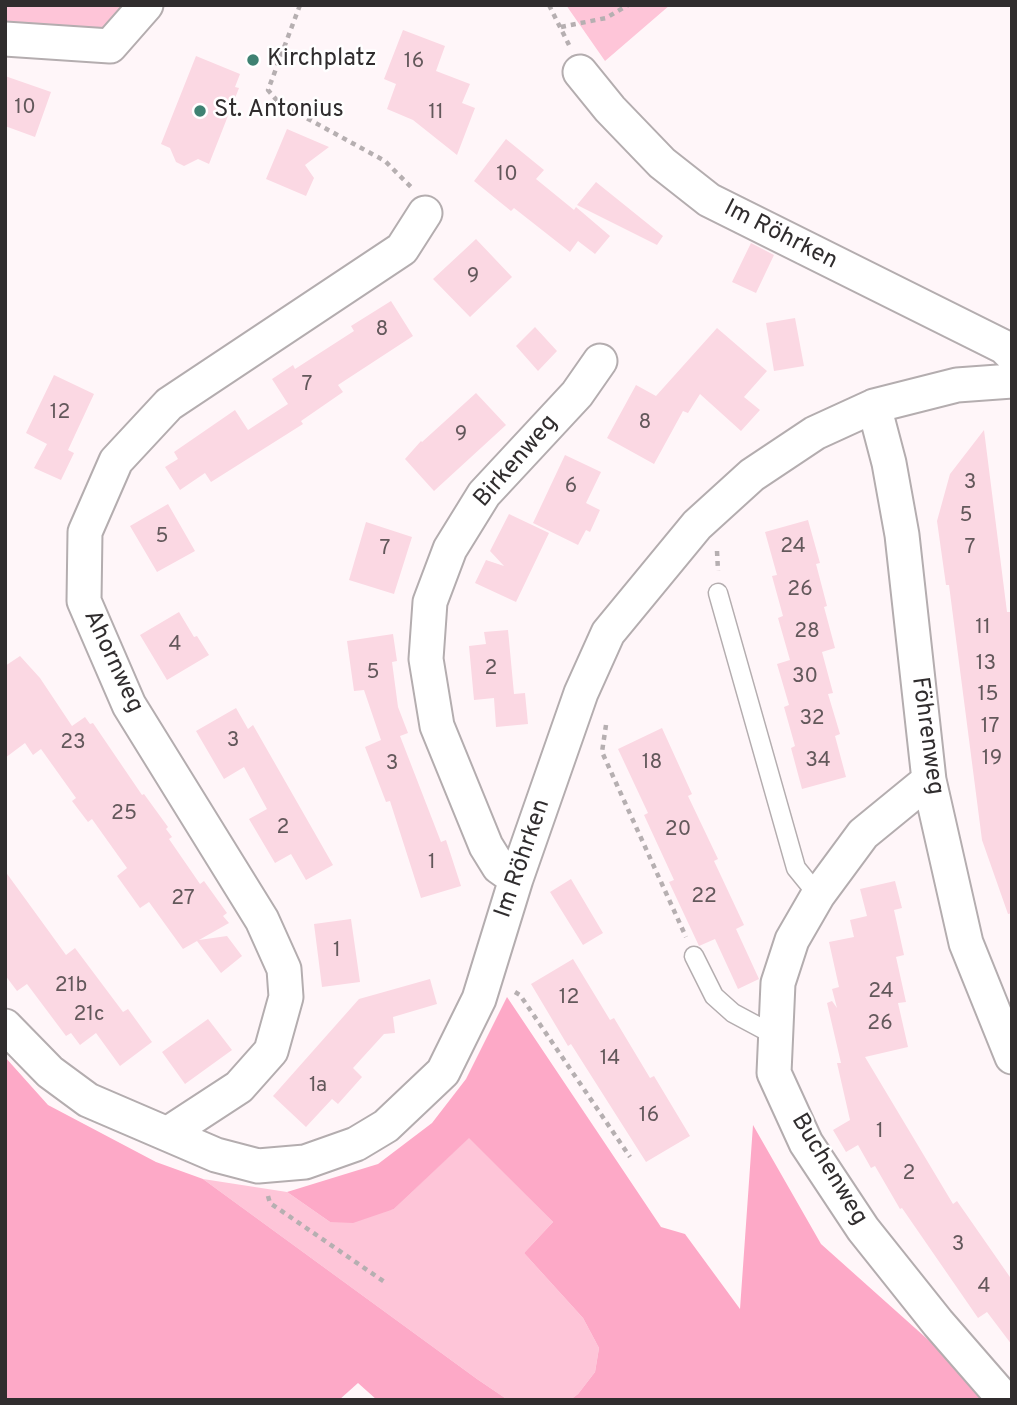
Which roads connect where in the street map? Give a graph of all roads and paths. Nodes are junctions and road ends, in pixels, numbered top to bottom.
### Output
1 (146, 5) edge
2 (300, 5) edge
3 (549, 5) edge
4 (628, 5) edge
5 (561, 27) junction
6 (5, 39) edge
7 (580, 72) joint
8 (425, 214) joint
9 (1012, 355) edge
10 (600, 361) dead end
11 (1012, 381) edge
12 (874, 406) junction
13 (718, 593) dead end
14 (602, 752) dead end
15 (929, 780) junction
16 (516, 879) junction
17 (818, 895) junction
18 (694, 956) joint
19 (487, 974) junction
20 (5, 1026) edge
21 (776, 1037) junction
22 (1012, 1057) edge
23 (167, 1134) junction
24 (630, 1157) dead end
25 (258, 1166) junction
26 (386, 1283) dead end
27 (1005, 1400) edge

1 - 6 street
2 - 8 path
3 - 5 path
4 - 5 path
5 - 7 path
7 - 9 street, Im Röhrken
8 - 23 street, Ahornweg
10 - 16 street, Birkenweg
11 - 12 street, Im Röhrken
12 - 15 street, Föhrenweg
12 - 16 street, Im Röhrken
13 - 17 lane
14 - 18 path
15 - 17 street, Buchenweg
15 - 22 street, Föhrenweg
16 - 19 street, Im Röhrken
17 - 21 street, Buchenweg
18 - 21 lane
19 - 24 path
19 - 25 street, Im Röhrken
20 - 23 street, Im Röhrken
21 - 27 street, Buchenweg
23 - 25 street, Im Röhrken
25 - 26 path

